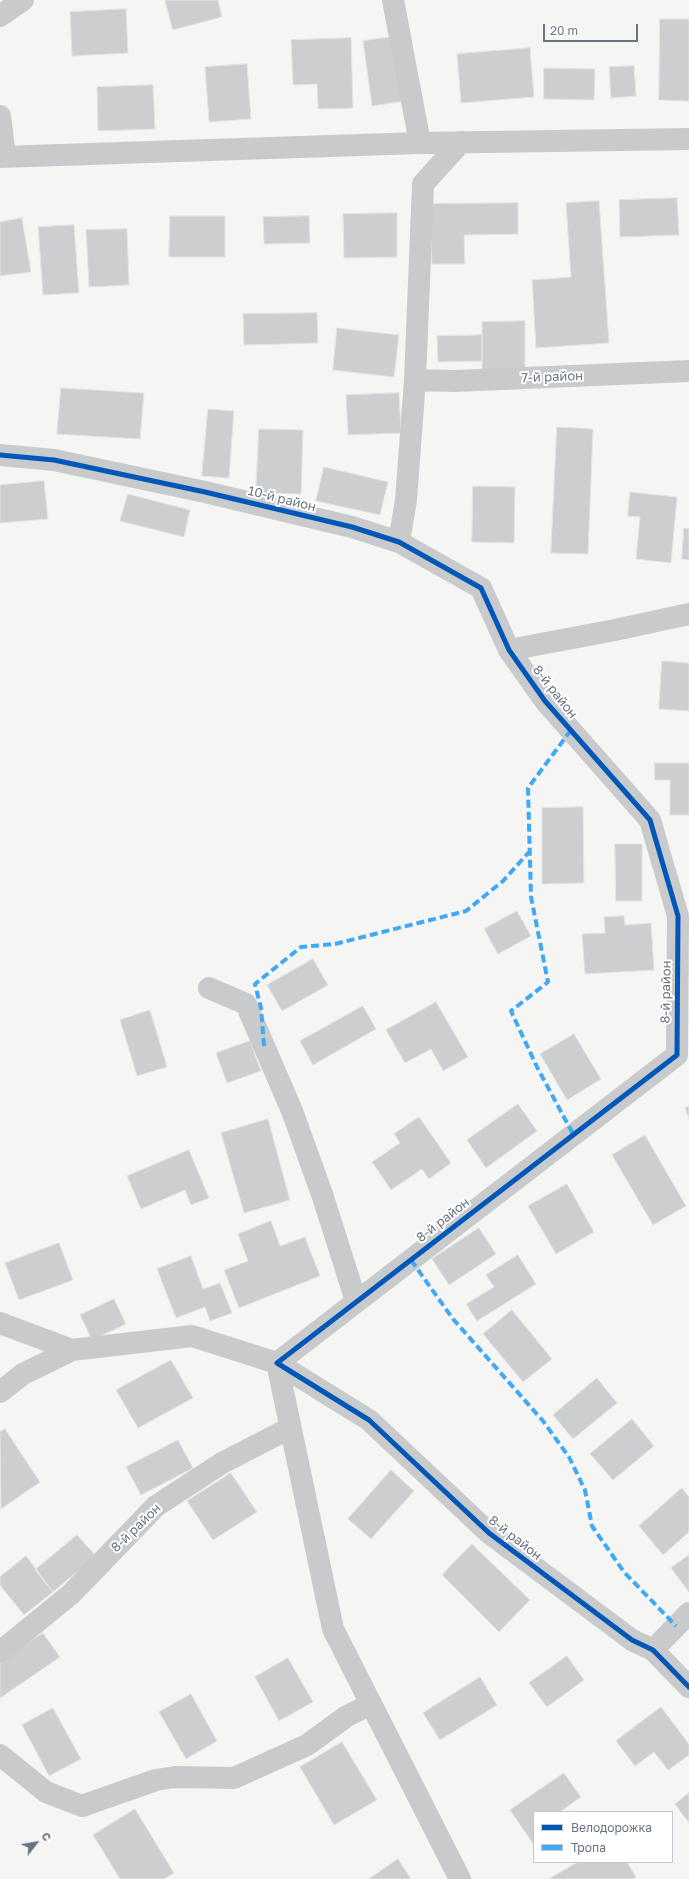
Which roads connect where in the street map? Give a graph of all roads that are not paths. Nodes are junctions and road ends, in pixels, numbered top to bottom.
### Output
1 (23, 0) edge
2 (393, 0) edge
3 (0, 16) edge
4 (0, 116) edge
5 (689, 139) edge
6 (461, 142) junction
7 (420, 143) junction
8 (2, 156) edge
9 (689, 371) edge
10 (415, 380) junction
11 (0, 455) edge
12 (399, 542) junction
13 (689, 614) edge
14 (509, 650) junction
15 (209, 988) dead end
16 (683, 1057) edge
17 (356, 1302) junction
18 (0, 1323) edge
19 (72, 1350) junction
20 (276, 1363) junction
21 (0, 1392) edge
22 (290, 1428) junction
23 (689, 1613) edge
24 (653, 1650) junction
25 (0, 1652) edge
26 (689, 1687) edge
27 (371, 1704) junction
28 (0, 1756) edge
29 (460, 1879) edge

1 - 3 street
2 - 7 street
4 - 8 street
5 - 6 street
6 - 7 street
6 - 10 street
7 - 8 street
9 - 10 street, 7-й район
10 - 12 street
11 - 12 street, 10-й район
12 - 14 street, 10-й район
13 - 14 street
14 - 16 street, 8-й район
15 - 17 street
16 - 17 street, 8-й район
17 - 20 street, 8-й район
18 - 19 street, 8-й район
19 - 20 street, 8-й район
19 - 21 street, 8-й район
20 - 22 street
20 - 24 street, 8-й район
22 - 25 street, 8-й район
22 - 27 street
23 - 24 street
24 - 26 street, 8-й район
27 - 28 street
27 - 29 street

